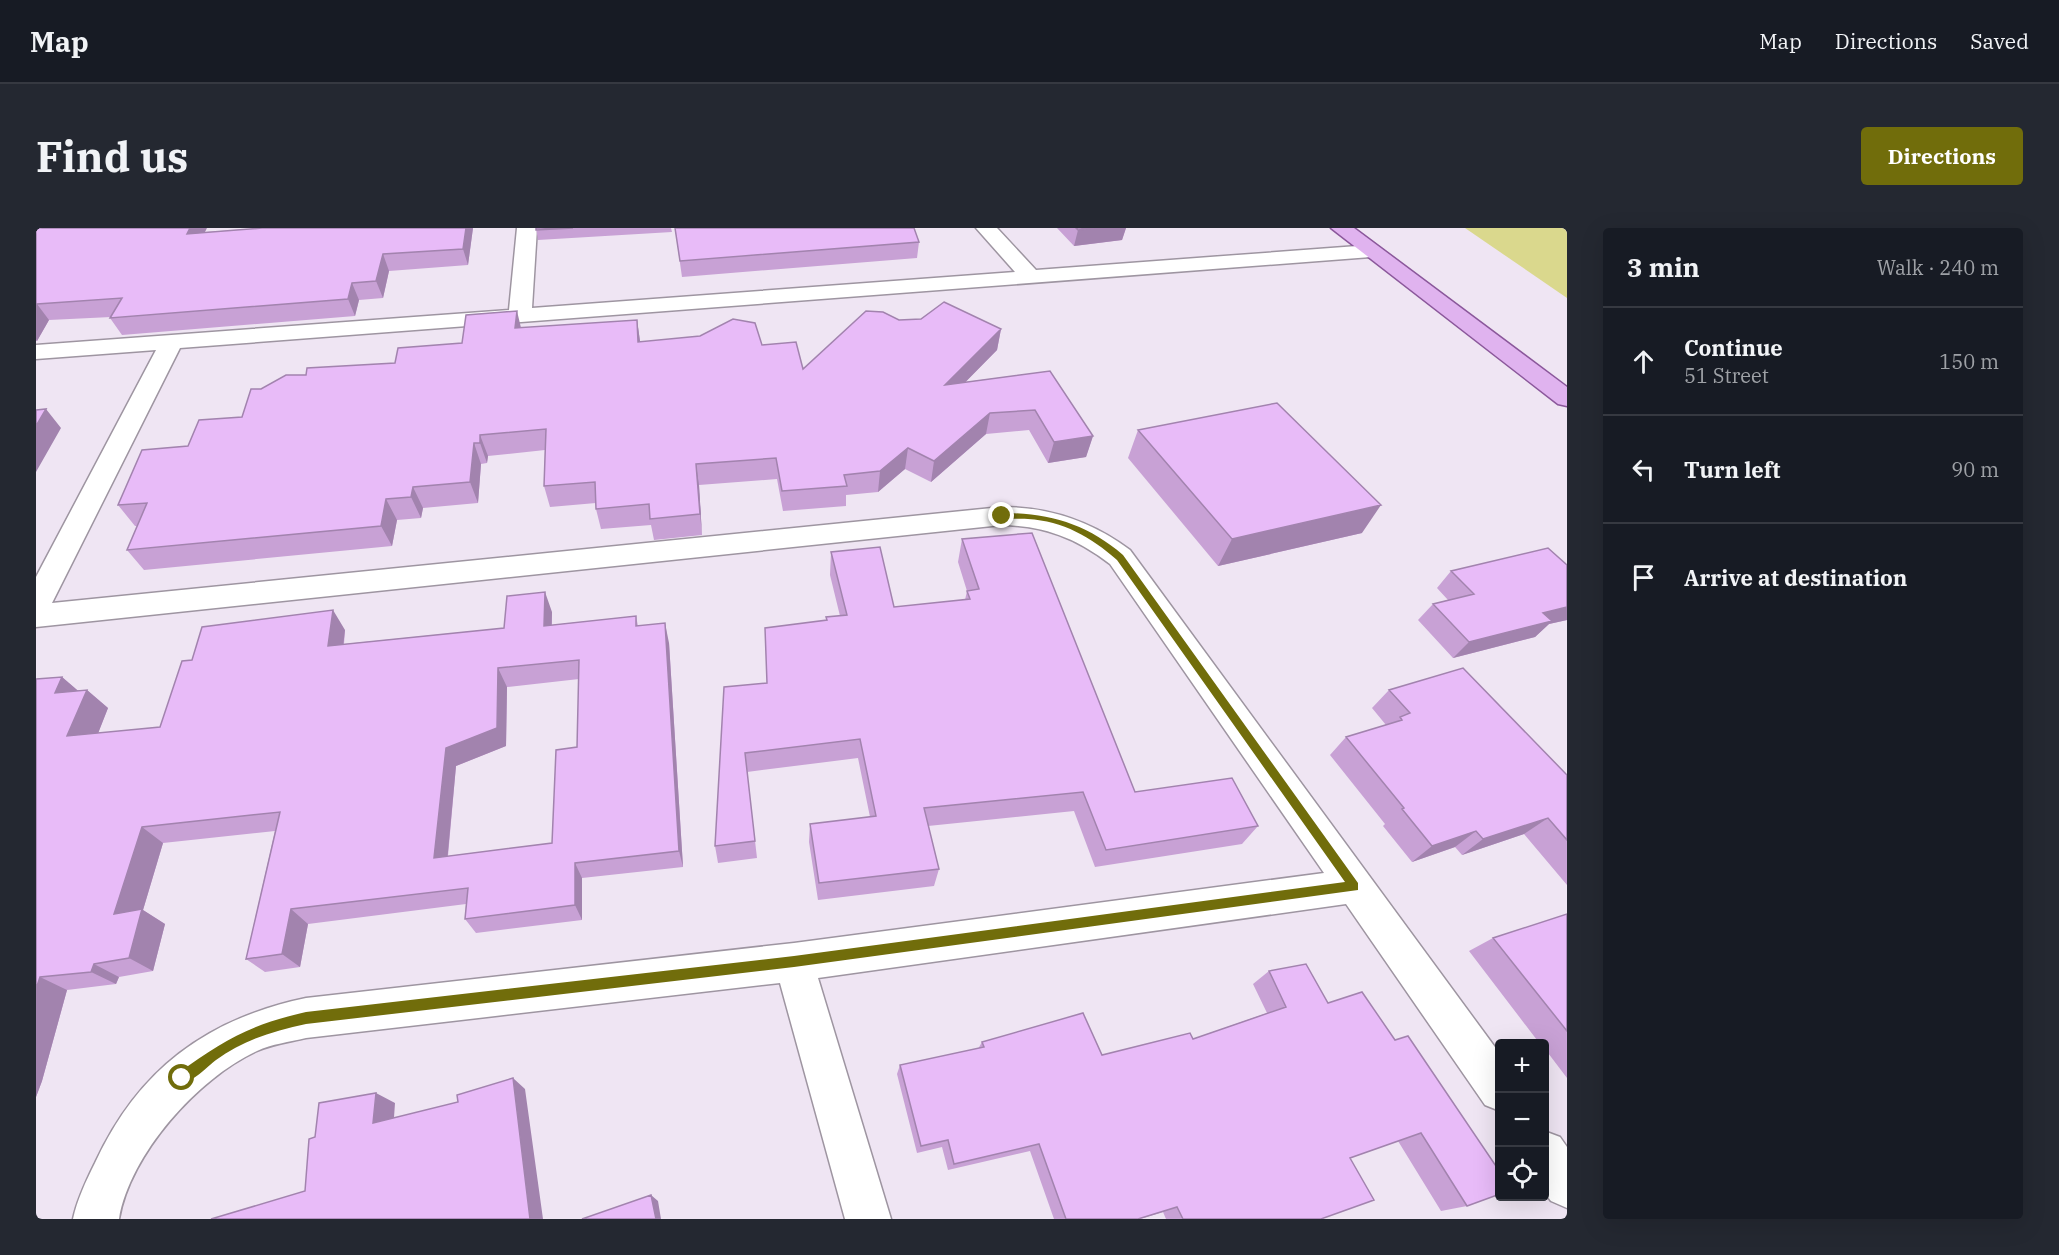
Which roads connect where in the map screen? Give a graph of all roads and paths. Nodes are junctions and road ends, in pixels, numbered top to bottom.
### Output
1 (527, 228) edge
2 (986, 228) edge
3 (1341, 228) edge
4 (1371, 251) junction
5 (1032, 278) junction
6 (520, 315) junction
7 (172, 341) junction
8 (36, 351) edge
9 (1567, 399) edge
10 (36, 604) edge
11 (36, 616) edge
12 (1354, 886) junction
13 (794, 962) junction
14 (1495, 1083) edge
15 (1549, 1159) edge
16 (1567, 1185) edge
17 (96, 1219) edge
18 (868, 1219) edge

1 - 6 street
2 - 5 street
3 - 4 main road
4 - 5 street
4 - 9 main road
5 - 6 street
6 - 7 street
7 - 8 street
7 - 10 street
11 - 12 street
12 - 13 street
12 - 14 street
13 - 17 street
13 - 18 street
15 - 16 street

